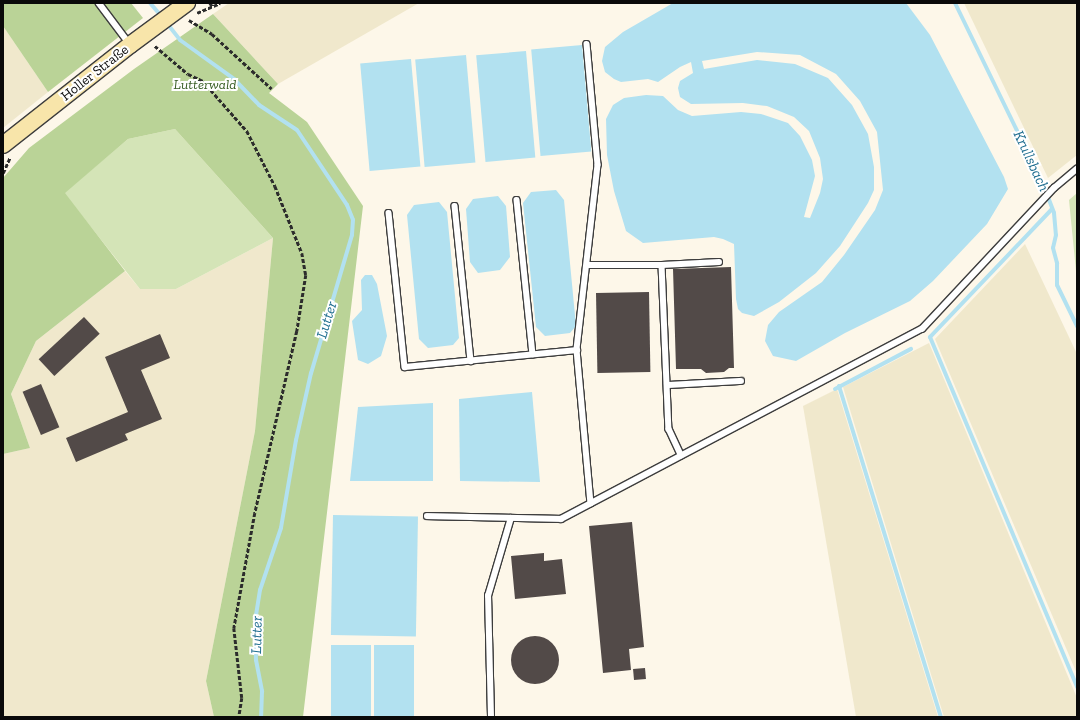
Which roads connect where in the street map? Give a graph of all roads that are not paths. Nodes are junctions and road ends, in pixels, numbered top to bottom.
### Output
1 (99, 3) edge
2 (187, 15) edge
3 (587, 44) dead end
4 (130, 45) junction
5 (3, 145) edge
6 (1077, 169) edge
7 (517, 200) dead end
8 (455, 206) dead end
9 (389, 213) dead end
10 (719, 262) dead end
11 (587, 265) junction
12 (662, 265) junction
13 (577, 350) junction
14 (533, 354) junction
15 (471, 361) junction
16 (741, 381) dead end
17 (667, 385) junction
18 (681, 455) junction
19 (591, 503) junction
20 (427, 516) dead end
21 (511, 518) junction
22 (491, 717) edge

1 - 4 lane
2 - 4 street, Holler Straße
3 - 11 lane
4 - 5 street, Holler Straße
6 - 18 lane
7 - 14 lane
8 - 15 lane
9 - 15 lane
10 - 12 lane
11 - 12 lane
11 - 13 lane
12 - 17 lane
13 - 14 lane
13 - 19 lane
14 - 15 lane
16 - 17 lane
17 - 18 lane
18 - 19 lane
19 - 21 lane
20 - 21 lane
21 - 22 lane

